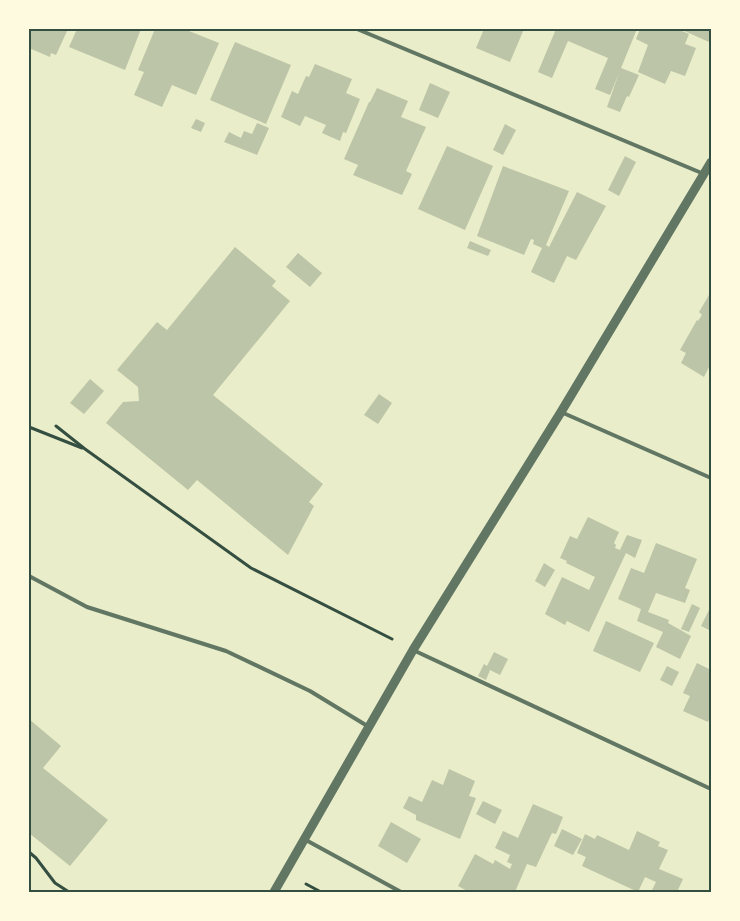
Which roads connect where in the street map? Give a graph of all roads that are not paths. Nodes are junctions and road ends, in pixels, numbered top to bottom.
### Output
1 (357, 29) edge
2 (711, 162) edge
3 (704, 174) junction
4 (561, 412) junction
5 (711, 478) edge
6 (29, 576) edge
7 (413, 650) junction
8 (369, 727) junction
9 (711, 789) edge
10 (304, 839) junction
11 (274, 892) edge
12 (401, 892) edge

1 - 3 lane
2 - 3 street
3 - 4 street
4 - 5 lane
4 - 7 street
6 - 8 lane
7 - 8 street
7 - 9 lane
8 - 10 street
10 - 11 street
10 - 12 lane

